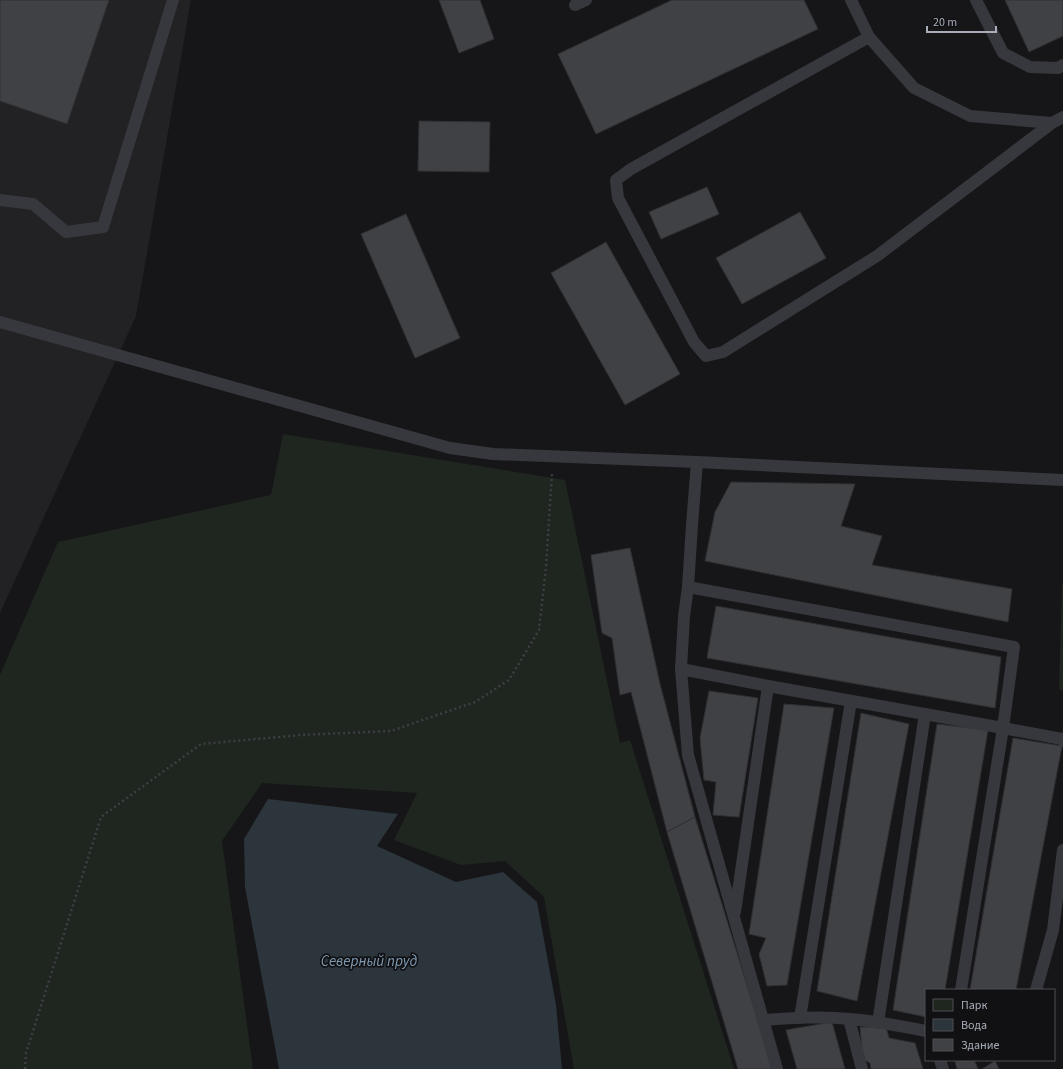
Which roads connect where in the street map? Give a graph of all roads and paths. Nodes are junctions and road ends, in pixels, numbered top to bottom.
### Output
1 (173, 0) edge
2 (850, 0) edge
3 (976, 0) edge
4 (869, 37) junction
5 (1063, 65) edge
6 (1063, 117) edge
7 (1052, 123) junction
8 (0, 200) edge
9 (0, 322) edge
10 (553, 456) junction
11 (697, 462) junction
12 (1063, 480) edge
13 (688, 587) junction
14 (681, 669) junction
15 (768, 686) junction
16 (851, 701) junction
17 (925, 714) junction
18 (1003, 728) junction
19 (1063, 741) edge
20 (1063, 850) edge
21 (734, 918) junction
22 (961, 989) edge
23 (1036, 989) edge
24 (800, 1018) junction
25 (848, 1019) junction
26 (763, 1020) junction
27 (878, 1023) junction
28 (925, 1031) edge
29 (25, 1069) edge
30 (777, 1069) edge
31 (862, 1069) edge

1 - 8 lane
2 - 4 lane
3 - 5 lane
4 - 7 lane
4 - 7 lane
6 - 7 lane
9 - 10 lane
10 - 11 lane
10 - 29 path
11 - 12 lane
11 - 13 lane
13 - 14 lane
13 - 18 lane
14 - 15 lane
14 - 21 lane
15 - 16 lane
15 - 21 lane
16 - 17 lane
16 - 24 lane
17 - 18 lane
17 - 27 lane
18 - 19 lane
18 - 22 lane
20 - 23 lane
21 - 26 lane
24 - 25 lane
24 - 26 lane
25 - 27 lane
25 - 31 lane
26 - 30 lane
27 - 28 lane

